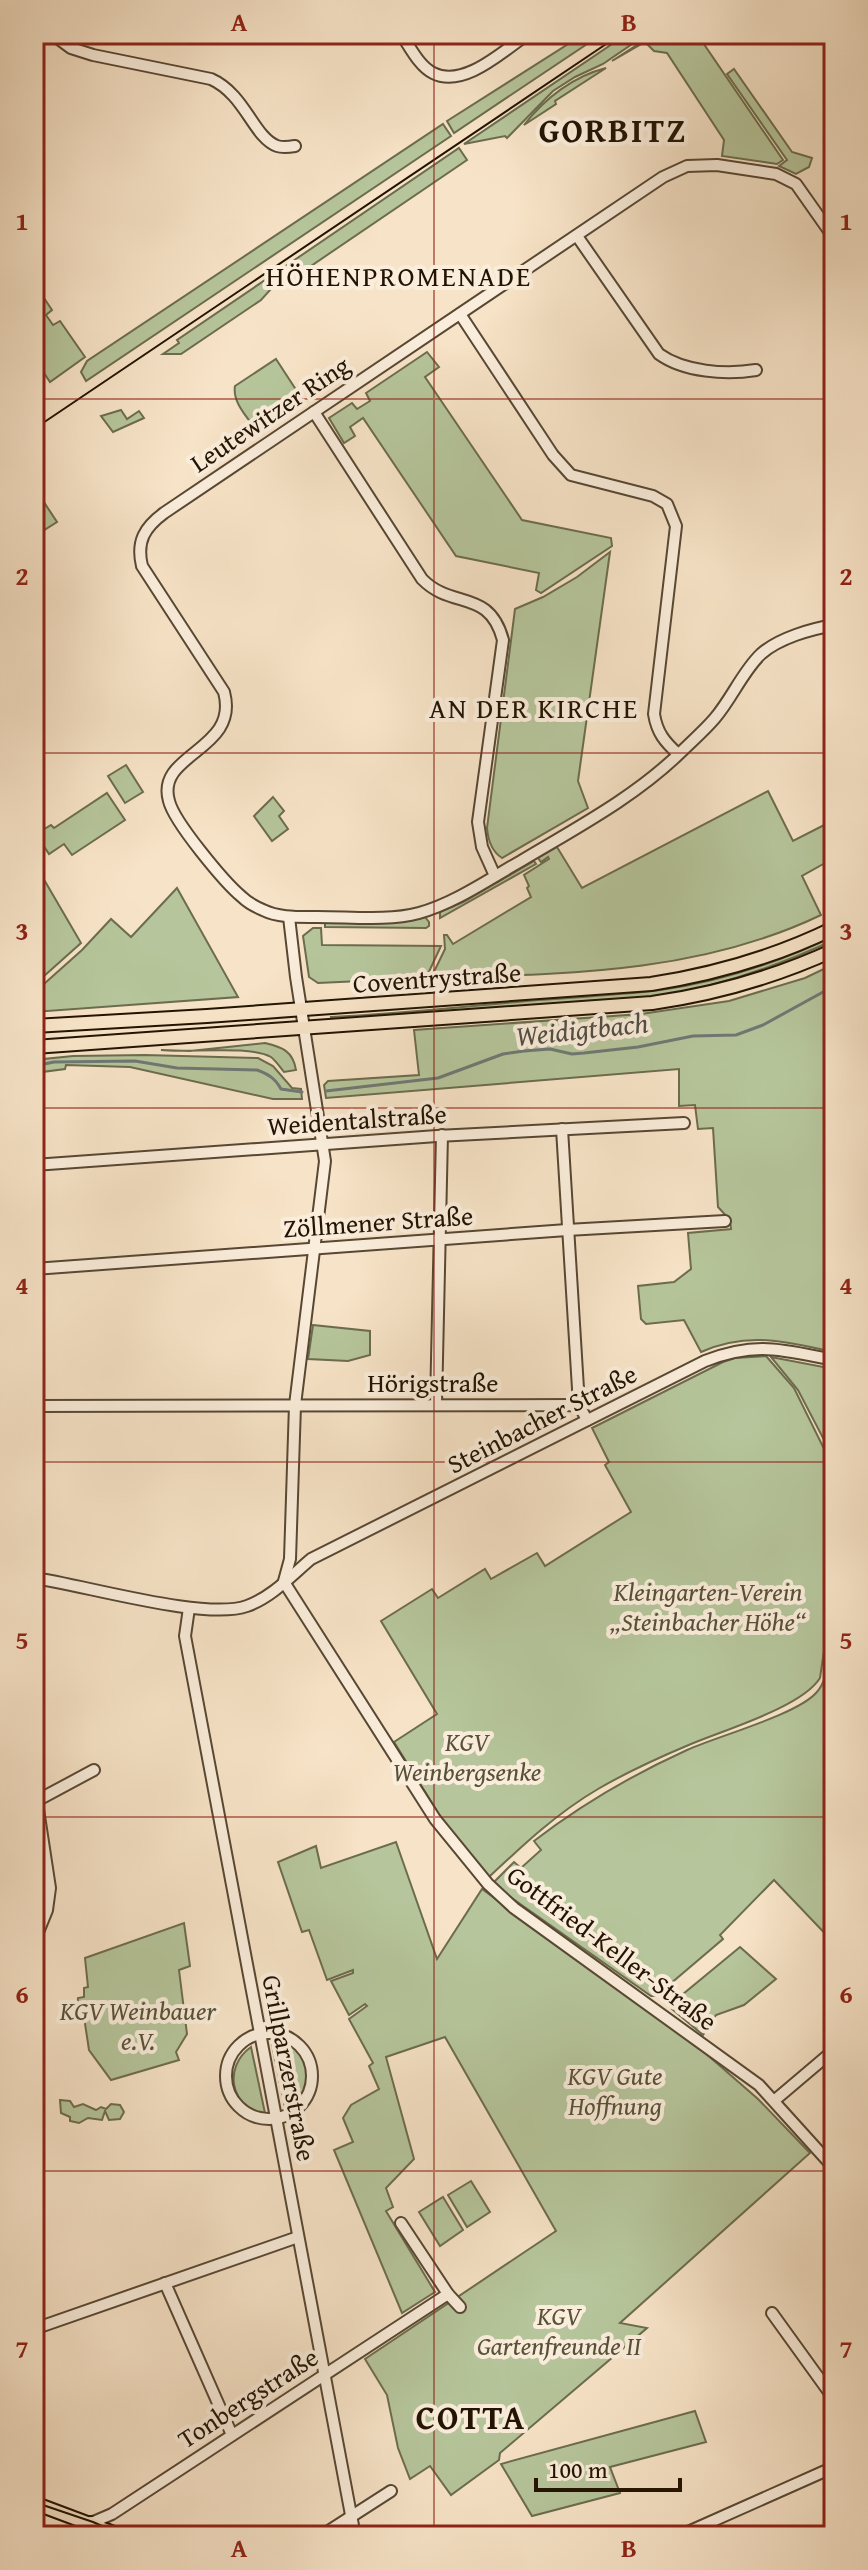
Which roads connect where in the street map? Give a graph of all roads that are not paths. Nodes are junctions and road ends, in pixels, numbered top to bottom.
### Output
1 (52, 34) edge
2 (401, 34) edge
3 (528, 34) edge
4 (295, 146) dead end
5 (577, 236) junction
6 (834, 238) edge
7 (460, 314) junction
8 (756, 370) dead end
9 (314, 412) junction
10 (834, 625) edge
11 (678, 754) junction
12 (495, 876) junction
13 (289, 917) junction
14 (834, 928) edge
15 (834, 950) edge
16 (301, 1009) junction
17 (34, 1026) edge
18 (304, 1028) junction
19 (34, 1047) edge
20 (684, 1123) dead end
21 (562, 1129) junction
22 (442, 1135) junction
23 (324, 1144) junction
24 (34, 1165) edge
25 (725, 1221) dead end
26 (567, 1230) junction
27 (440, 1241) junction
28 (315, 1249) junction
29 (34, 1269) edge
30 (834, 1360) edge
31 (436, 1404) junction
32 (295, 1405) junction
33 (579, 1405) junction
34 (34, 1406) edge
35 (587, 1420) junction
36 (34, 1578) edge
37 (284, 1582) junction
38 (189, 1608) junction
39 (94, 1770) dead end
40 (34, 1783) edge
41 (38, 1800) junction
42 (34, 1942) edge
43 (260, 2034) junction
44 (834, 2050) edge
45 (775, 2100) junction
46 (276, 2119) junction
47 (834, 2168) edge
48 (401, 2223) dead end
49 (298, 2237) junction
50 (165, 2283) junction
51 (448, 2294) junction
52 (460, 2307) dead end
53 (772, 2313) dead end
54 (34, 2329) edge
55 (324, 2375) junction
56 (834, 2399) edge
57 (232, 2435) junction
58 (834, 2467) edge
59 (391, 2491) dead end
60 (34, 2503) edge
61 (351, 2517) junction
62 (91, 2523) junction
63 (70, 2536) edge
64 (122, 2536) edge
65 (321, 2536) edge
66 (355, 2536) edge
67 (679, 2536) edge

1 - 4 street
2 - 3 street
5 - 6 street, Leutewitzer Ring
5 - 7 street, Leutewitzer Ring
5 - 8 street
7 - 9 street, Leutewitzer Ring
7 - 11 street
9 - 12 street
9 - 13 street, Leutewitzer Ring
10 - 11 street, Leutewitzer Ring
11 - 12 street, Leutewitzer Ring
12 - 13 street, Leutewitzer Ring
13 - 16 street
14 - 16 main road, Coventrystraße
15 - 18 main road, Coventrystraße
16 - 17 main road, Coventrystraße
16 - 18 street
18 - 19 main road, Coventrystraße
18 - 23 street
20 - 21 street, Weidentalstraße
21 - 22 street, Weidentalstraße
21 - 26 street
22 - 23 street, Weidentalstraße
22 - 27 street
23 - 24 street, Weidentalstraße
23 - 28 street
25 - 26 street, Zöllmener Straße
26 - 27 street, Zöllmener Straße
26 - 33 street
27 - 28 street, Zöllmener Straße
27 - 31 street
28 - 29 street, Zöllmener Straße
28 - 32 street
30 - 35 street, Steinbacher Straße
31 - 32 street, Hörigstraße
31 - 33 street, Hörigstraße
32 - 34 street, Hörigstraße
32 - 37 street
33 - 35 street
35 - 37 street, Steinbacher Straße
36 - 38 street, Steinbacher Straße
37 - 38 street, Steinbacher Straße
37 - 45 street, Gottfried-Keller-Straße
38 - 43 street, Grillparzerstraße
39 - 41 street
40 - 41 street
41 - 42 street
43 - 46 street, Grillparzerstraße
43 - 46 street
43 - 46 street
44 - 45 street
45 - 47 street, Gottfried-Keller-Straße
46 - 49 street, Grillparzerstraße
48 - 51 street
49 - 50 street
49 - 55 street, Grillparzerstraße
50 - 54 street
50 - 57 street
51 - 52 street
51 - 55 street, Tonbergstraße
53 - 56 street
55 - 57 street, Tonbergstraße
55 - 61 street, Grillparzerstraße
57 - 62 street, Tonbergstraße
58 - 67 street
59 - 61 street
60 - 62 main road
61 - 65 street
61 - 66 street, Grillparzerstraße
62 - 63 main road, Tonbergstraße
62 - 64 main road

